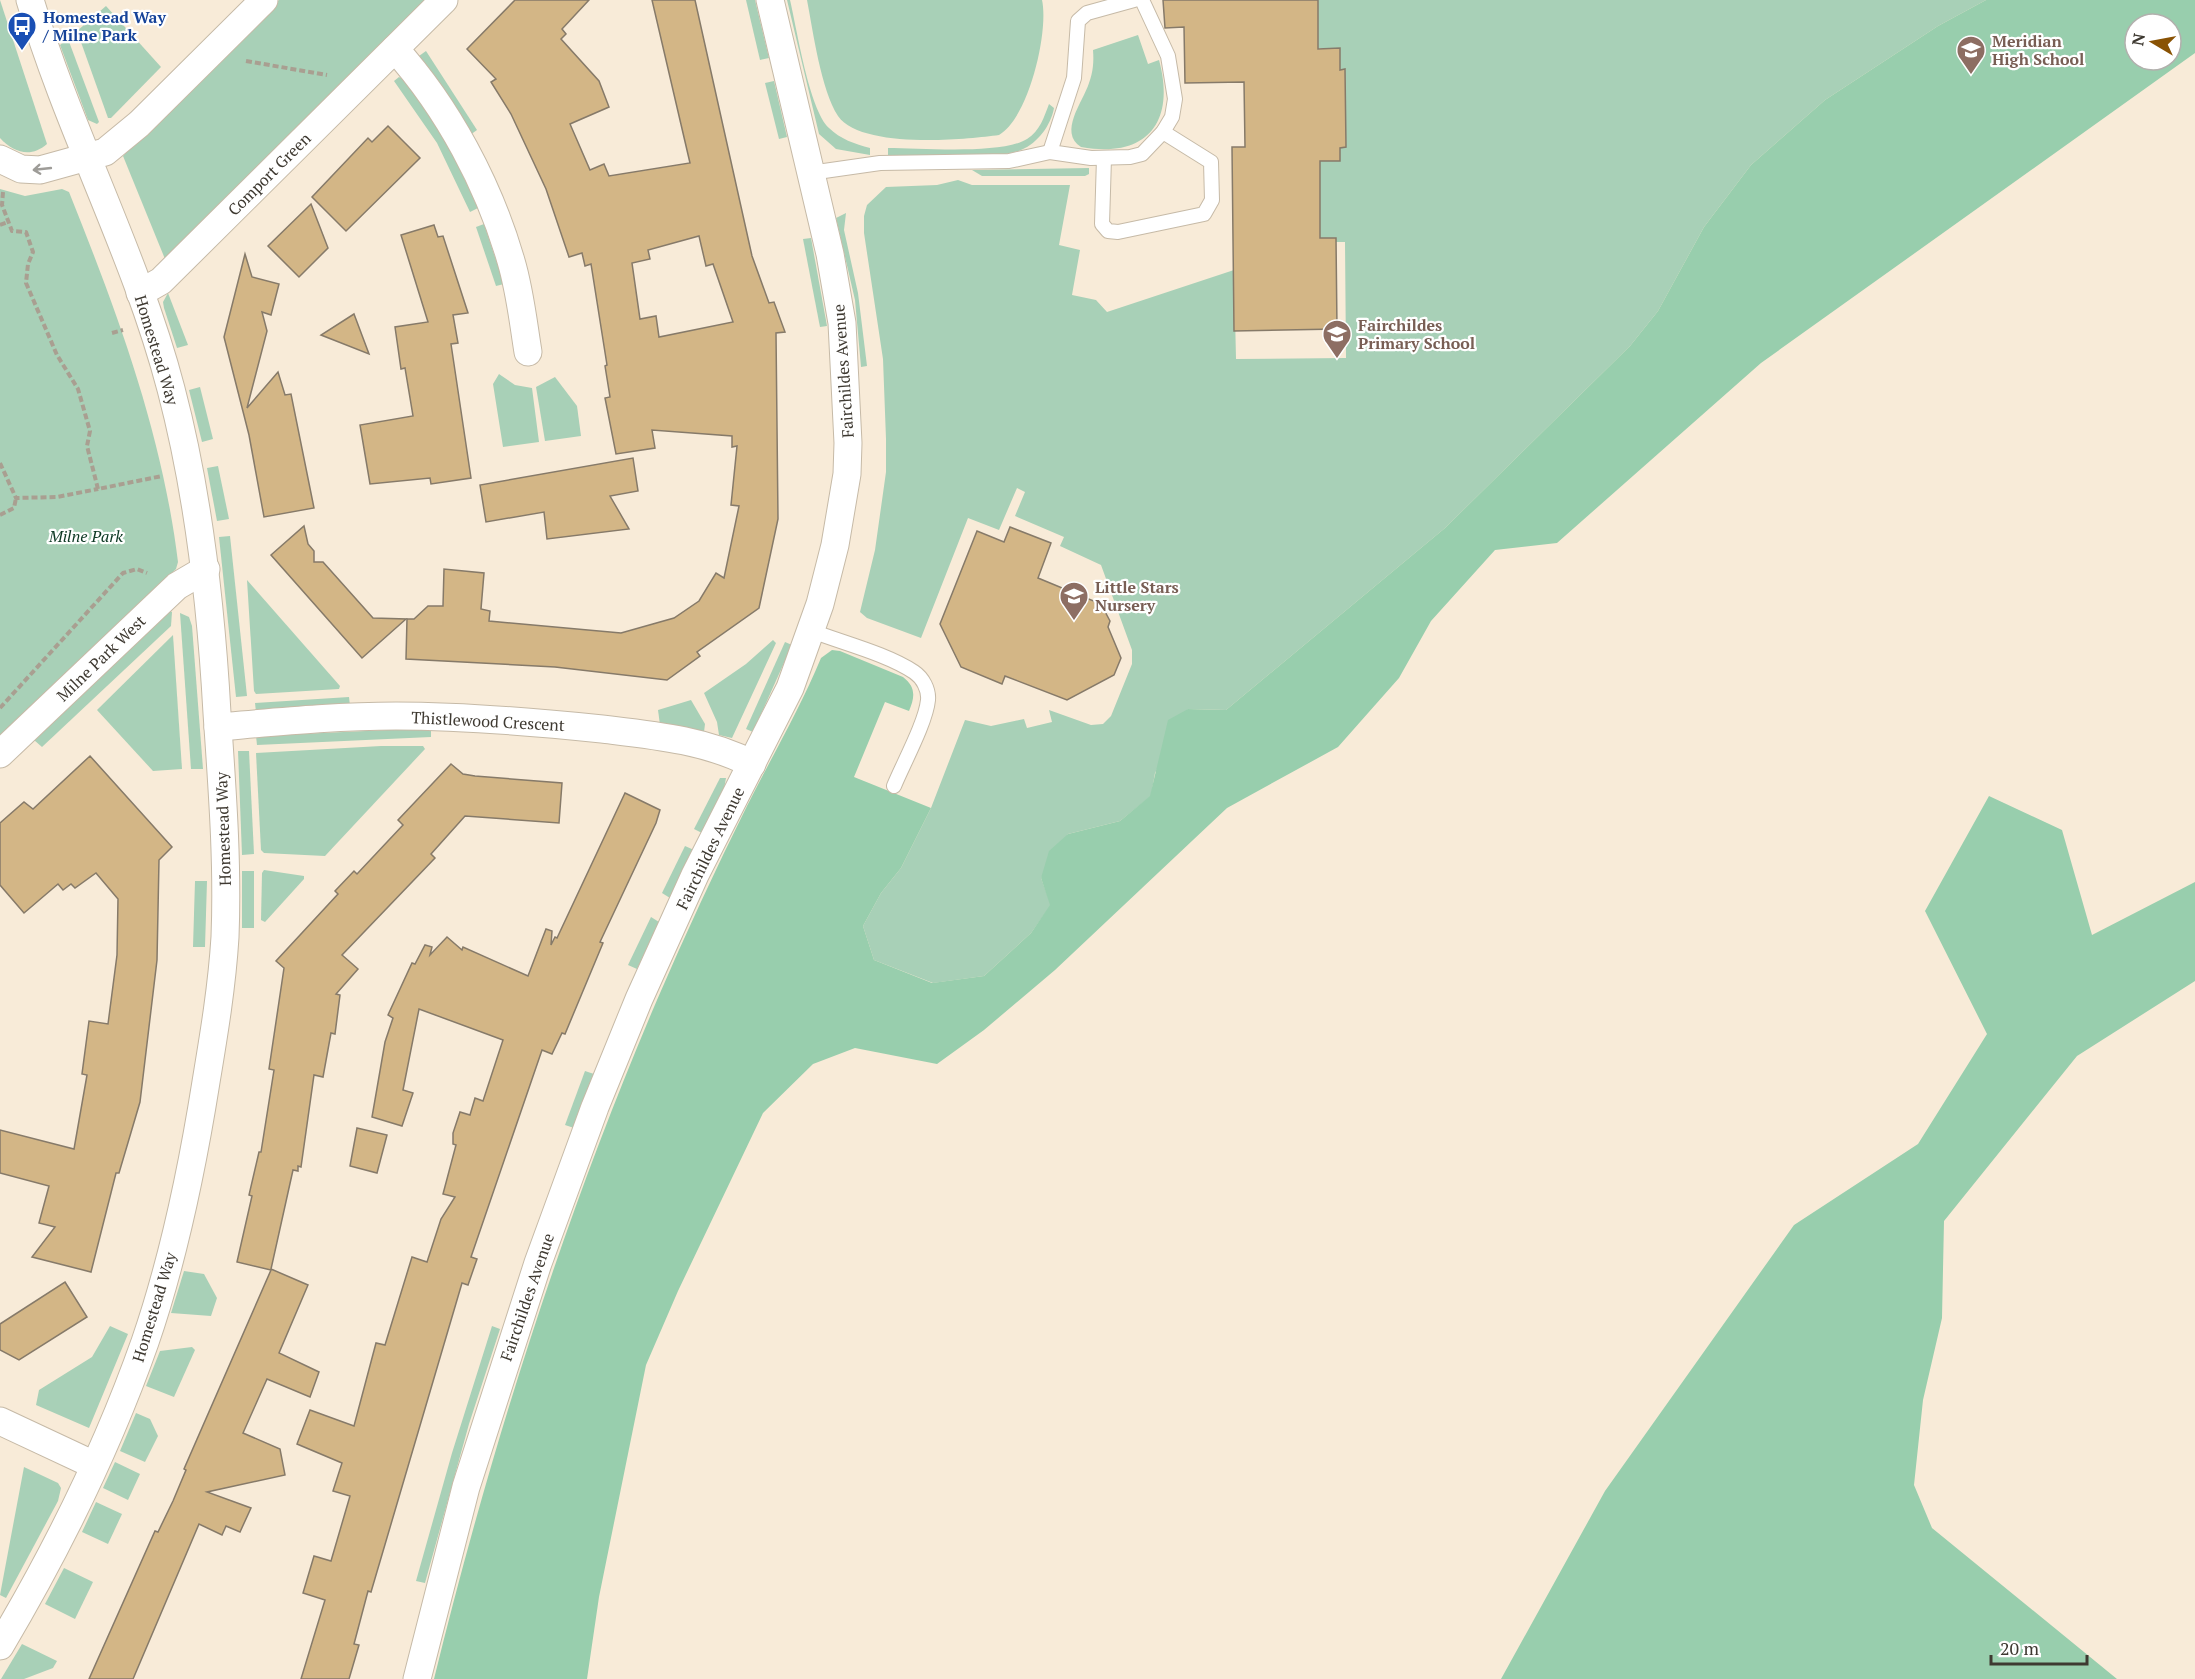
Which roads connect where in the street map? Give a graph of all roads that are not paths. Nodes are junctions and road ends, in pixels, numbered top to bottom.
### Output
1 (30, 0) edge
2 (264, 0) edge
3 (444, 0) edge
4 (770, 0) edge
5 (1134, 0) edge
6 (1142, 0) edge
7 (395, 49) junction
8 (1163, 132) junction
9 (1050, 152) junction
10 (1104, 158) junction
11 (86, 159) junction
12 (6, 162) edge
13 (810, 173) junction
14 (140, 293) junction
15 (528, 352) dead end
16 (206, 568) junction
17 (812, 631) junction
18 (218, 727) junction
19 (0, 754) edge
20 (752, 764) junction
21 (894, 786) dead end
22 (0, 1421) edge
23 (94, 1465) junction
24 (0, 1646) edge
25 (417, 1679) edge

1 - 11 street, Homestead Way
2 - 11 street
3 - 7 street, Comport Green
4 - 13 street, Fairchildes Avenue
5 - 9 lane
6 - 8 lane
7 - 14 street, Comport Green
7 - 15 street
8 - 10 lane
8 - 10 lane
9 - 10 lane
9 - 13 lane
11 -> 12 street
11 - 14 street, Homestead Way
13 - 17 street, Fairchildes Avenue
14 - 16 street, Homestead Way
16 - 18 street, Homestead Way
16 - 19 street, Milne Park West
17 - 20 street, Fairchildes Avenue
17 - 21 lane
18 - 20 street, Thistlewood Crescent
18 - 23 street, Homestead Way
20 - 25 street, Fairchildes Avenue
22 - 23 street
23 - 24 street, Homestead Way

